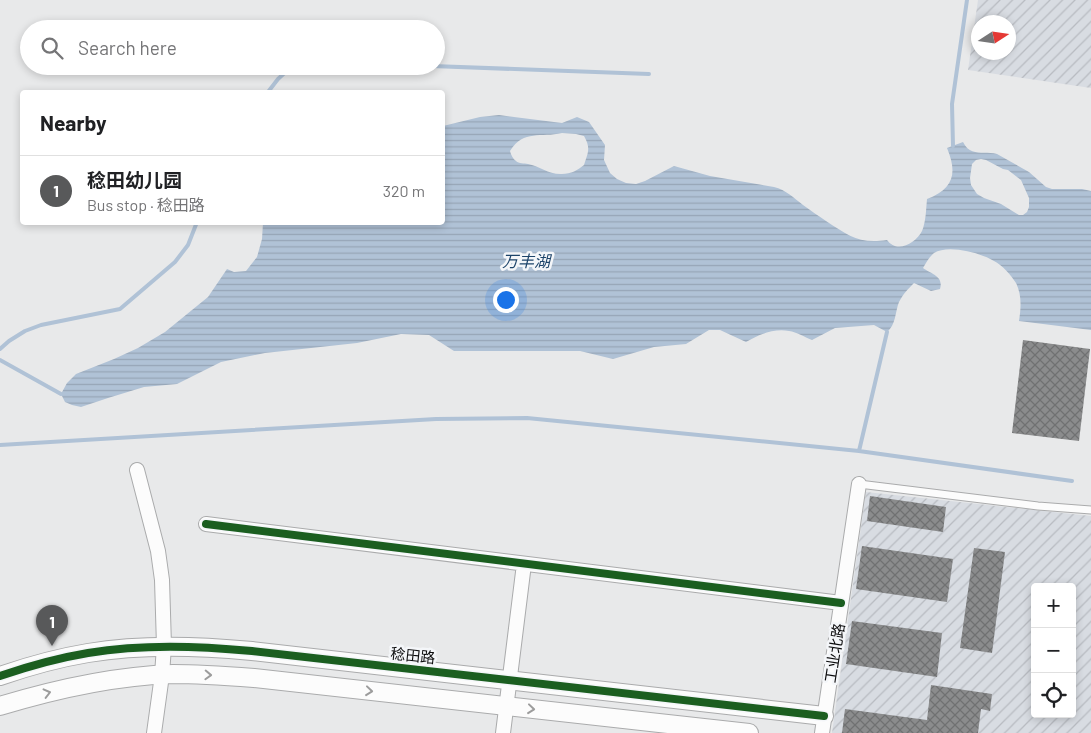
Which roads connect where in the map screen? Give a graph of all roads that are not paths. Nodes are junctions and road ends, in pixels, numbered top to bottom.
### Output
1 (137, 470) dead end
2 (859, 484) joint
3 (1091, 510) edge
4 (206, 524) dead end
5 (524, 564) junction
6 (841, 603) junction
7 (164, 646) junction
8 (162, 675) junction
9 (0, 676) edge
10 (510, 680) junction
11 (0, 706) edge
12 (506, 706) junction
13 (823, 725) edge
14 (154, 733) edge
15 (502, 733) edge
16 (749, 733) edge

1 - 7 street
2 - 3 lane
2 - 6 street, 工业北路
4 - 5 street
5 - 6 street
5 - 10 street
6 - 13 street, 工业北路
7 - 8 street
7 - 9 street, 稔田路
7 - 10 street, 稔田路
11 -> 8 street
8 -> 12 street
8 - 14 street
10 - 12 street
10 - 13 street, 稔田路
12 - 15 street
12 -> 16 street

